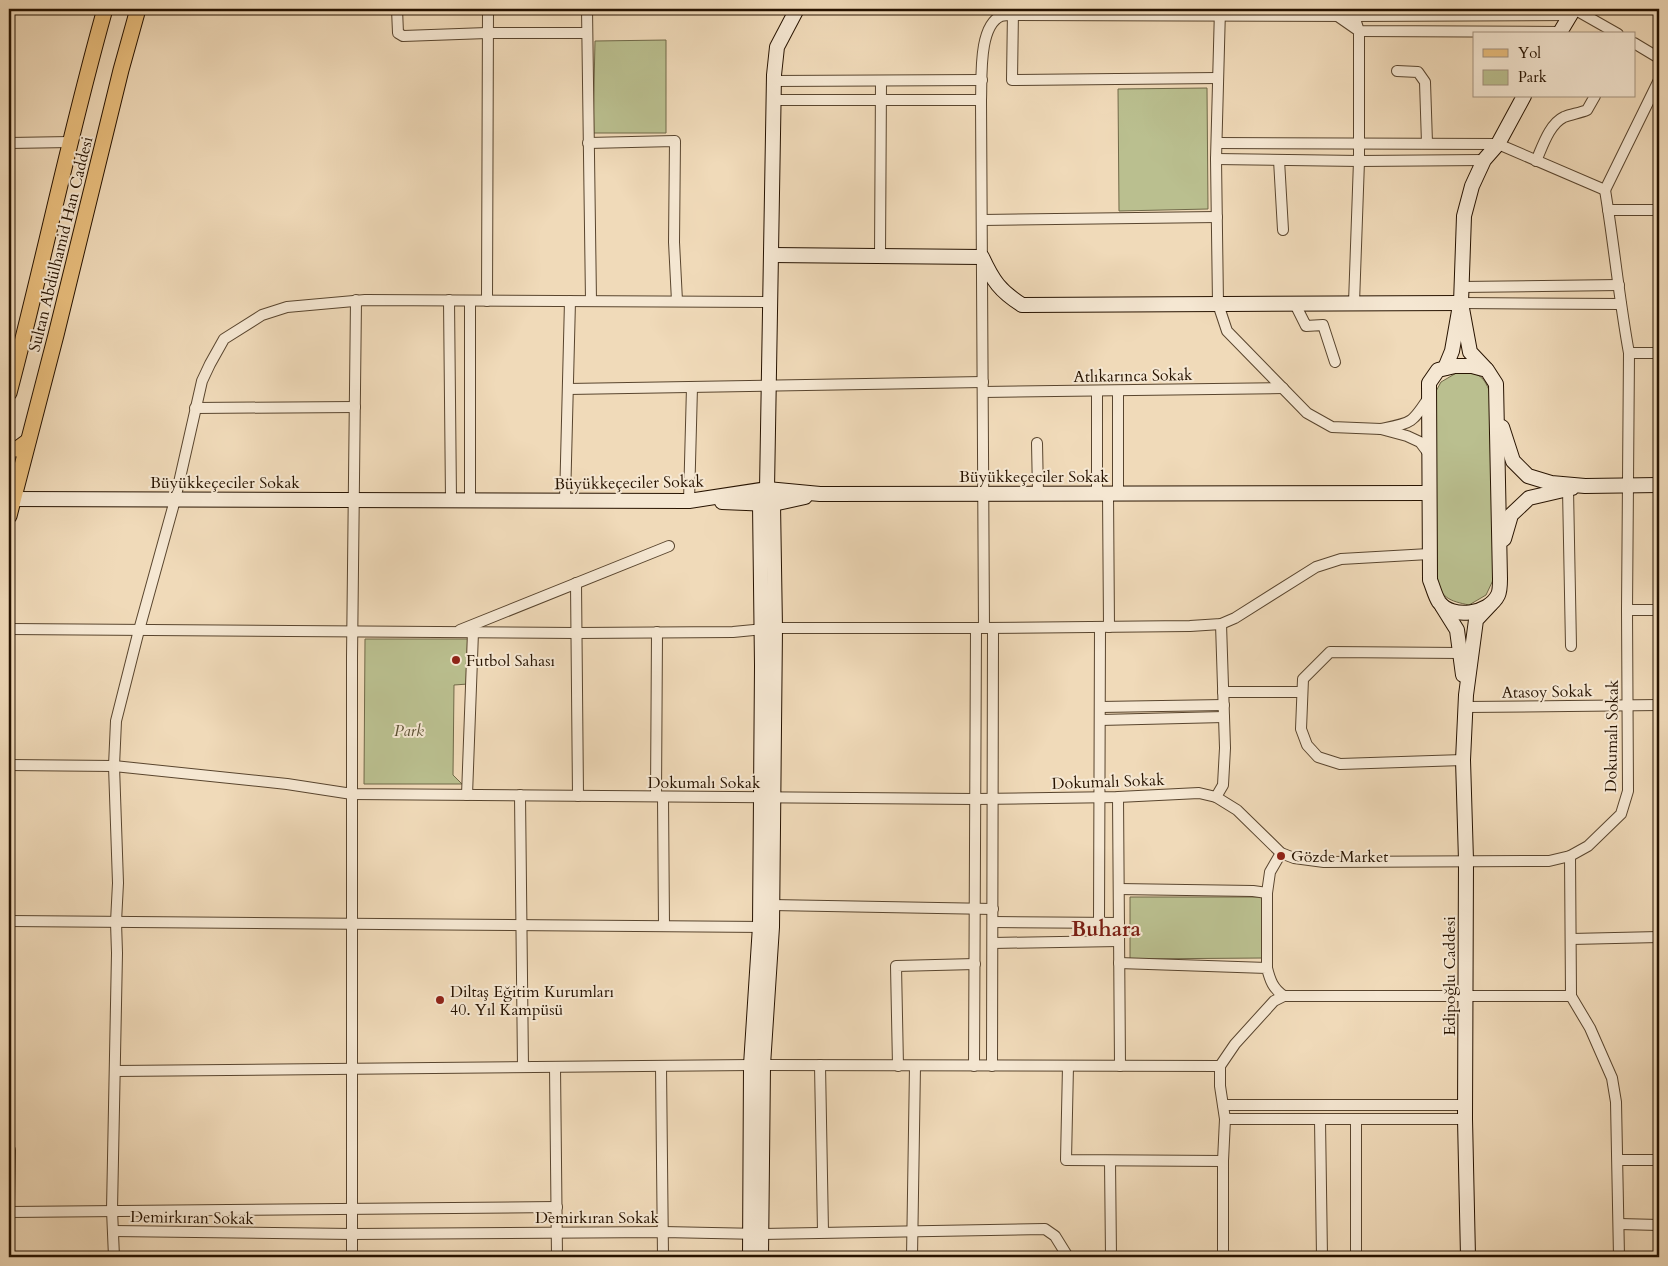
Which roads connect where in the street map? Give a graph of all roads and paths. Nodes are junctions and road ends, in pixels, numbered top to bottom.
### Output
1 (105, 9) edge
2 (138, 9) edge
3 (397, 9) edge
4 (488, 9) edge
5 (587, 9) edge
6 (797, 9) edge
7 (1573, 10) edge
8 (1013, 12) edge
9 (1220, 12) edge
10 (1336, 12) edge
11 (1354, 12) edge
12 (1398, 12) edge
13 (1434, 12) edge
14 (1474, 12) edge
15 (1490, 12) edge
16 (1358, 31) junction
17 (1473, 32) edge
18 (1560, 32) edge
19 (1614, 32) edge
20 (487, 33) junction
21 (586, 34) junction
22 (1636, 45) edge
23 (1659, 58) edge
24 (1397, 71) dead end
25 (1218, 78) junction
26 (982, 80) junction
27 (1659, 80) edge
28 (774, 81) junction
29 (881, 81) junction
30 (1523, 98) edge
31 (1594, 98) edge
32 (881, 99) junction
33 (773, 100) junction
34 (981, 100) junction
35 (71, 142) junction
36 (9, 143) edge
37 (588, 143) junction
38 (1217, 143) junction
39 (1358, 143) junction
40 (1427, 143) junction
41 (1498, 144) junction
42 (1216, 159) junction
43 (1279, 160) junction
44 (1484, 160) junction
45 (1359, 161) junction
46 (1536, 161) junction
47 (1605, 190) junction
48 (1608, 210) junction
49 (1659, 210) edge
50 (1217, 217) junction
51 (982, 220) junction
52 (1283, 230) dead end
53 (771, 255) junction
54 (880, 256) junction
55 (982, 258) junction
56 (1619, 285) junction
57 (1461, 287) junction
58 (356, 300) junction
59 (449, 300) junction
60 (470, 301) junction
61 (487, 301) junction
62 (570, 301) junction
63 (591, 301) junction
64 (677, 301) junction
65 (770, 302) junction
66 (1354, 303) junction
67 (1461, 303) junction
68 (1218, 304) junction
69 (1295, 304) junction
70 (1621, 304) junction
71 (1659, 353) edge
72 (1629, 354) junction
73 (1335, 362) dead end
74 (1445, 368) junction
75 (1487, 370) junction
76 (769, 386) junction
77 (692, 387) junction
78 (983, 387) junction
79 (1283, 388) junction
80 (568, 389) junction
81 (1097, 391) junction
82 (1118, 391) junction
83 (9, 393) edge
84 (1429, 396) junction
85 (355, 407) junction
86 (196, 408) junction
87 (1497, 413) junction
88 (1381, 429) junction
89 (28, 441) junction
90 (1037, 443) dead end
91 (9, 449) edge
92 (1429, 454) junction
93 (1628, 485) junction
94 (1659, 485) edge
95 (1585, 486) junction
96 (767, 489) junction
97 (1568, 489) junction
98 (984, 493) junction
99 (1038, 493) junction
100 (1108, 493) junction
101 (1430, 493) junction
102 (820, 494) junction
103 (11, 499) edge
104 (174, 500) junction
105 (354, 500) junction
106 (451, 500) junction
107 (470, 500) junction
108 (565, 501) junction
109 (689, 501) junction
110 (767, 504) junction
111 (9, 516) edge
112 (669, 546) dead end
113 (1430, 554) junction
114 (1500, 566) junction
115 (576, 583) junction
116 (1440, 603) junction
117 (1491, 604) junction
118 (1627, 610) junction
119 (1659, 610) edge
120 (1220, 624) junction
121 (1104, 627) junction
122 (768, 628) junction
123 (984, 628) junction
124 (9, 629) edge
125 (138, 630) junction
126 (352, 631) junction
127 (455, 632) junction
128 (472, 632) junction
129 (657, 632) junction
130 (576, 633) junction
131 (1571, 646) dead end
132 (1460, 653) junction
133 (1223, 692) junction
134 (1302, 692) junction
135 (1466, 701) junction
136 (1224, 705) junction
137 (1627, 705) junction
138 (1659, 705) edge
139 (1100, 707) junction
140 (1224, 717) junction
141 (1100, 720) junction
142 (1463, 760) junction
143 (9, 764) edge
144 (114, 766) junction
145 (352, 794) junction
146 (466, 795) junction
147 (520, 796) junction
148 (578, 796) junction
149 (659, 796) junction
150 (767, 797) junction
151 (1099, 797) junction
152 (1216, 797) junction
153 (993, 798) junction
154 (1118, 798) junction
155 (975, 799) junction
156 (1281, 854) junction
157 (1570, 856) junction
158 (1466, 860) junction
159 (1119, 889) junction
160 (1268, 893) junction
161 (772, 905) junction
162 (975, 908) junction
163 (993, 909) junction
164 (9, 921) edge
165 (116, 922) junction
166 (993, 922) junction
167 (1099, 922) junction
168 (1119, 923) junction
169 (352, 924) junction
170 (522, 925) junction
171 (664, 926) junction
172 (766, 927) junction
173 (1659, 937) edge
174 (1571, 938) junction
175 (1119, 941) junction
176 (993, 943) junction
177 (1119, 963) junction
178 (975, 964) junction
179 (1267, 968) junction
180 (1466, 995) junction
181 (1284, 996) junction
182 (1572, 996) junction
183 (757, 1065) junction
184 (820, 1065) junction
185 (661, 1066) junction
186 (898, 1066) junction
187 (915, 1066) junction
188 (974, 1066) junction
189 (992, 1066) junction
190 (1068, 1066) junction
191 (1120, 1066) junction
192 (1220, 1066) junction
193 (555, 1067) junction
194 (523, 1068) junction
195 (352, 1069) junction
196 (115, 1071) junction
197 (1223, 1105) junction
198 (1465, 1105) junction
199 (1224, 1119) junction
200 (1356, 1119) junction
201 (1465, 1119) junction
202 (1320, 1120) junction
203 (10, 1150) dead end
204 (1618, 1160) junction
205 (1659, 1160) edge
206 (1110, 1161) junction
207 (1223, 1161) junction
208 (9, 1202) edge
209 (557, 1207) junction
210 (9, 1208) edge
211 (352, 1208) junction
212 (112, 1210) junction
213 (1619, 1224) junction
214 (1659, 1225) edge
215 (113, 1231) junction
216 (912, 1231) junction
217 (558, 1232) junction
218 (663, 1232) junction
219 (823, 1232) junction
220 (352, 1234) junction
221 (756, 1234) junction
222 (114, 1257) edge
223 (352, 1257) edge
224 (558, 1257) edge
225 (663, 1257) edge
226 (750, 1257) edge
227 (761, 1257) edge
228 (912, 1257) edge
229 (1068, 1257) edge
230 (1111, 1257) edge
231 (1223, 1257) edge
232 (1322, 1257) edge
233 (1356, 1257) edge
234 (1468, 1257) edge
235 (1619, 1257) edge

1 - 35 main road, Sultan Abdülhamid Han Caddesi
2 - 89 main road, Sultan Abdülhamid Han Caddesi
3 - 20 street
4 - 20 street
5 - 21 street
6 - 28 street
7 - 15 street
7 - 18 street
7 - 19 street
8 - 9 street
8 - 25 street
8 - 26 street
9 - 10 street
9 - 25 street
10 - 11 street
10 - 16 street
11 - 12 street
11 - 16 street
12 - 13 street
13 - 14 street
14 - 15 street
16 - 17 street
16 - 39 street
20 - 21 street
20 - 61 street
21 - 37 street
22 - 23 street
24 - 40 street
25 - 38 street
26 - 29 street
26 - 34 street
27 - 47 street
28 - 29 street
28 - 33 street
29 - 32 street
30 - 41 street
31 - 46 street
32 - 33 street
32 - 34 street
32 - 54 street
33 - 53 street
34 - 51 street
35 - 36 street
35 - 83 main road, Sultan Abdülhamid Han Caddesi
37 - 63 street
37 - 64 street
38 - 39 street
38 - 42 street
39 - 40 street
39 - 45 street
40 - 41 street
41 - 44 street
41 - 46 street
42 - 43 street
42 - 50 street
43 - 45 street
43 - 52 street
44 - 45 street
44 - 57 street
45 - 66 street
46 - 47 street
47 - 48 street, Dokumalı Sokak
48 - 49 street
48 - 56 street, Dokumalı Sokak
50 - 51 street
50 - 68 street
51 - 55 street
53 - 54 street
53 - 65 street
54 - 55 street
55 - 68 street
55 - 78 street
56 - 57 street
56 - 70 street, Dokumalı Sokak
57 - 67 street
58 - 59 street
58 - 85 street
58 - 86 street
59 - 60 street
59 - 106 street
60 - 61 street
60 - 107 street
61 - 62 street
62 - 63 street
62 - 80 street
63 - 64 street
64 - 65 street
65 - 76 street
66 - 67 street
66 - 69 street
67 - 70 street
67 - 74 street
67 - 75 street
68 - 69 street
68 - 79 street
69 - 73 street
70 - 72 street, Dokumalı Sokak
71 - 72 street
72 - 93 street, Dokumalı Sokak
74 - 75 street
74 - 84 street
75 - 87 street
76 - 77 street, Atlıkarınca Sokak
76 - 78 street, Atlıkarınca Sokak
76 - 96 street
77 - 80 street, Atlıkarınca Sokak
77 - 109 street
78 - 81 street, Atlıkarınca Sokak
78 - 98 street
79 - 82 street, Atlıkarınca Sokak
79 - 88 street
80 - 108 street
81 - 82 street, Atlıkarınca Sokak
81 - 100 street
82 - 100 street
84 - 88 street
84 - 92 street
85 - 86 street
85 - 105 street
86 - 104 street
87 - 95 street
87 - 114 street
88 - 92 street
89 - 91 main road
89 - 103 main road, Sultan Abdülhamid Han Caddesi
90 - 99 street
92 - 101 street
93 - 94 street
93 - 95 street
93 - 118 street, Dokumalı Sokak
95 - 97 street
96 - 102 street, Büyükkeçeciler Sokak
96 - 109 street, Büyükkeçeciler Sokak
96 - 110 street
97 - 114 street
97 - 131 street
98 - 99 street, Büyükkeçeciler Sokak
98 - 102 street, Büyükkeçeciler Sokak
98 - 123 street
99 - 100 street, Büyükkeçeciler Sokak
100 - 101 street, Büyükkeçeciler Sokak
100 - 121 street
101 - 113 street
102 - 110 street
103 - 104 street, Büyükkeçeciler Sokak
103 - 111 main road, Sultan Abdülhamid Han Caddesi
104 - 105 street, Büyükkeçeciler Sokak
104 - 125 street
105 - 106 street, Büyükkeçeciler Sokak
105 - 126 street
106 - 107 street, Büyükkeçeciler Sokak
107 - 108 street, Büyükkeçeciler Sokak
108 - 109 street, Büyükkeçeciler Sokak
109 - 110 street
110 - 122 street
112 - 115 street
113 - 116 street
113 - 120 street
114 - 117 street
115 - 127 street
115 - 130 street
116 - 117 street
116 - 132 street
117 - 135 street
118 - 119 street
118 - 137 street, Dokumalı Sokak
120 - 121 street
120 - 133 street
121 - 123 street
121 - 139 street
122 - 123 street
122 - 129 street
122 - 150 street
123 - 153 street
123 - 155 street
124 - 125 street
125 - 126 street
125 - 144 street
126 - 127 street
126 - 145 street
127 - 128 street
128 - 130 street
128 - 146 street
129 - 130 street
129 - 149 street
130 - 148 street
132 - 134 street
132 - 135 street
133 - 134 street
133 - 136 street
134 - 142 street
135 - 137 street, Atasoy Sokak
135 - 142 street, Edipoğlu Caddesi
136 - 139 street
136 - 140 street
137 - 138 street, Atasoy Sokak
137 - 157 street, Dokumalı Sokak
139 - 141 street
140 - 141 street
140 - 152 street
141 - 151 street
142 - 158 street, Edipoğlu Caddesi
143 - 144 street, Dokumalı Sokak
144 - 145 street, Dokumalı Sokak
144 - 165 street
145 - 146 street, Dokumalı Sokak
145 - 169 street
146 - 147 street, Dokumalı Sokak
147 - 148 street, Dokumalı Sokak
147 - 170 street
148 - 149 street, Dokumalı Sokak
149 - 150 street, Dokumalı Sokak
149 - 171 street
150 - 155 street, Dokumalı Sokak
150 - 161 street
150 - 172 street
151 - 153 street, Dokumalı Sokak
151 - 154 street, Dokumalı Sokak
151 - 167 street
152 - 154 street, Dokumalı Sokak
152 - 156 street, Dokumalı Sokak
153 - 155 street, Dokumalı Sokak
153 - 163 street
154 - 159 street
155 - 162 street
156 - 158 street, Dokumalı Sokak
156 - 160 street
157 - 158 street, Dokumalı Sokak
157 - 174 street
158 - 180 street, Edipoğlu Caddesi
159 - 160 street
159 - 168 street
160 - 179 street
161 - 162 street
161 - 172 street
162 - 163 street
162 - 178 street
163 - 166 street
164 - 165 street
165 - 169 street
165 - 196 street
166 - 167 street
166 - 176 street
167 - 168 street
168 - 175 street
169 - 170 street
169 - 195 street
170 - 171 street
170 - 194 street
171 - 172 street
172 - 183 street
173 - 174 street
174 - 182 street
175 - 176 street
175 - 177 street
176 - 189 street
177 - 179 street
177 - 191 street
178 - 186 street
178 - 188 street
179 - 181 street
180 - 181 street
180 - 182 street
180 - 198 street, Edipoğlu Caddesi
181 - 192 street
182 - 204 street
183 - 184 street
183 - 185 street
183 - 221 street
184 - 186 street
184 - 219 street
185 - 193 street
185 - 218 street
186 - 187 street
187 - 188 street
187 - 216 street
188 - 189 street
189 - 190 street
190 - 191 street
190 - 206 street
191 - 192 street
192 - 197 street
193 - 194 street
193 - 209 street
194 - 195 street
195 - 196 street
195 - 211 street
196 - 212 street
197 - 198 street
197 - 199 street
198 - 201 street, Edipoğlu Caddesi
199 - 202 street
199 - 207 street
200 - 201 street
200 - 202 street
200 - 233 street
201 - 234 street, Edipoğlu Caddesi
202 - 232 street
203 - 208 street
204 - 205 street
204 - 213 street
206 - 207 street
206 - 230 street
207 - 231 street
209 - 211 street
209 - 217 street
210 - 212 street
211 - 212 street
211 - 220 street
212 - 215 street
213 - 214 street
213 - 235 street
215 - 220 street, Demirkıran Sokak
215 - 222 street
216 - 219 street, Demirkıran Sokak
216 - 228 street
216 - 229 street, Demirkıran Sokak
217 - 218 street, Demirkıran Sokak
217 - 220 street, Demirkıran Sokak
217 - 224 street
218 - 221 street, Demirkıran Sokak
218 - 225 street
219 - 221 street, Demirkıran Sokak
220 - 223 street
221 - 226 street
221 - 227 street

